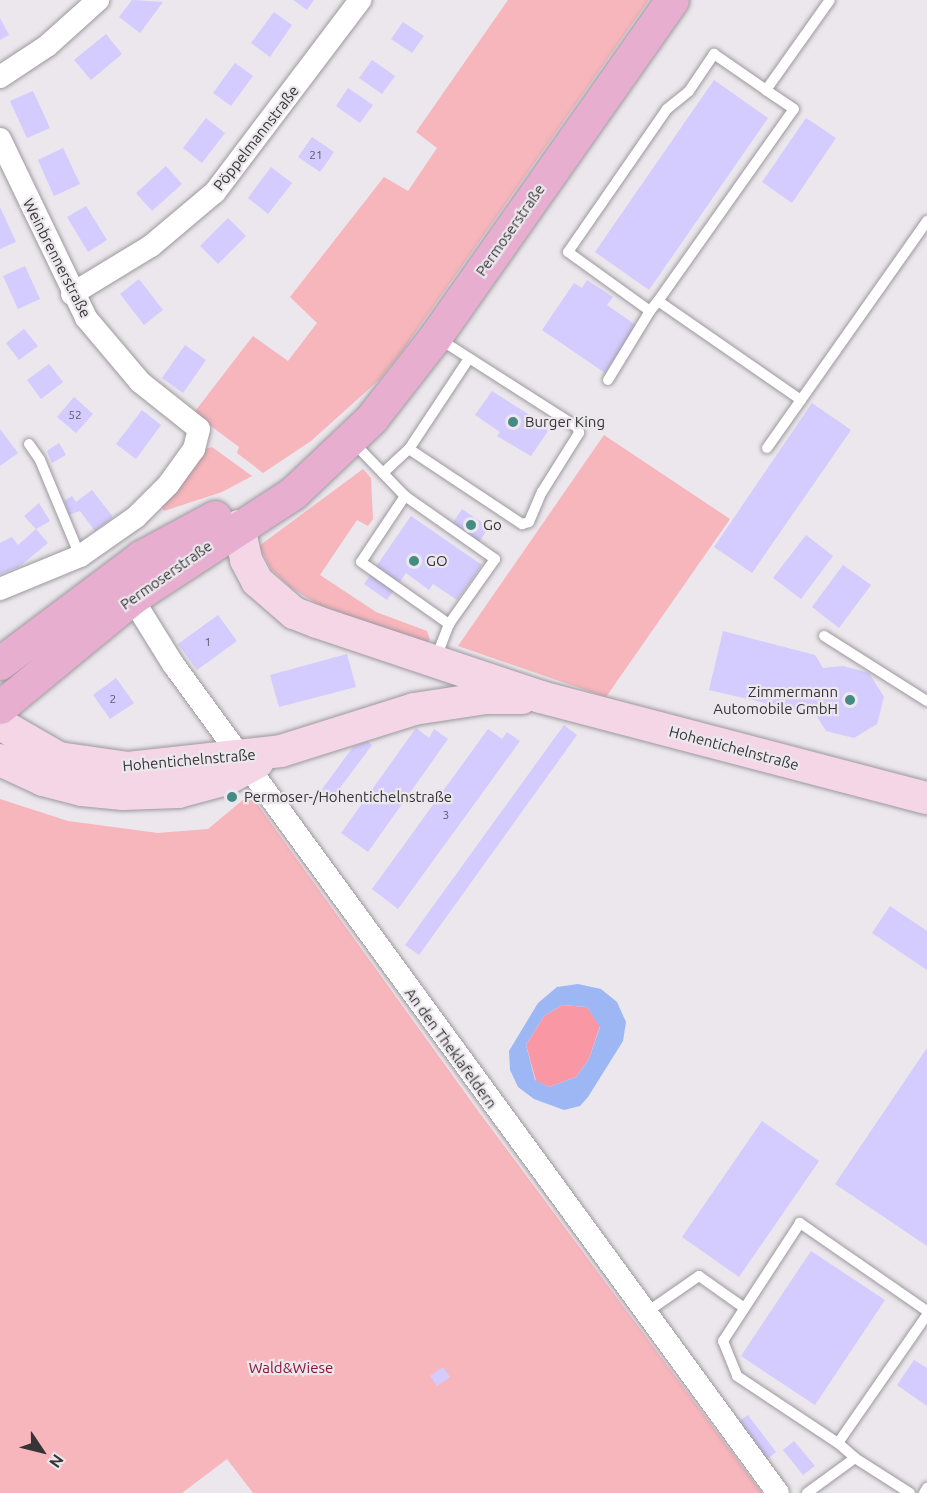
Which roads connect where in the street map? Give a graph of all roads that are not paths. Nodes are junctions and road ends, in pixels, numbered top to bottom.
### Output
1 (98, 0) edge
2 (360, 0) edge
3 (672, 0) edge
4 (830, 0) edge
5 (0, 77) edge
6 (766, 90) junction
7 (0, 139) edge
8 (927, 221) edge
9 (72, 294) junction
10 (658, 302) junction
11 (650, 311) junction
12 (435, 337) junction
13 (468, 360) junction
14 (608, 380) dead end
15 (801, 400) junction
16 (29, 444) dead end
17 (344, 445) junction
18 (767, 448) dead end
19 (409, 449) junction
20 (383, 473) junction
21 (405, 496) junction
22 (239, 526) junction
23 (80, 556) junction
24 (0, 589) edge
25 (132, 598) junction
26 (450, 624) junction
27 (824, 636) dead end
28 (435, 661) junction
29 (0, 663) edge
30 (541, 697) junction
31 (927, 700) edge
32 (0, 707) edge
33 (0, 724) edge
34 (0, 760) edge
35 (245, 762) junction
36 (927, 798) edge
37 (743, 1307) junction
38 (927, 1313) edge
39 (644, 1314) junction
40 (838, 1443) junction
41 (855, 1458) junction
42 (927, 1488) edge
43 (778, 1493) edge
44 (807, 1493) edge
45 (910, 1493) edge
46 (924, 1493) edge

1 - 5 street
2 - 9 street, Pöppelmannstraße
3 - 12 main road, Permoserstraße
4 - 6 lane
6 - 10 lane
6 - 11 lane
7 - 9 street, Weinbrennerstraße
8 - 15 lane
9 - 23 street, Weinbrennerstraße
10 - 11 lane
10 - 15 lane
11 - 14 lane
12 - 13 lane
12 - 17 main road, Permoserstraße
13 - 19 lane
13 - 19 lane
15 - 18 lane
16 - 23 lane
17 - 20 lane
17 - 22 main road, Permoserstraße
17 - 29 main road, Permoserstraße
19 - 20 lane
20 - 21 lane
21 - 26 lane
21 - 26 lane
22 - 25 main road, Permoserstraße
22 - 28 main road, Hohentichelnstraße
23 - 24 street, Weinbrennerstraße
25 - 32 main road, Permoserstraße
25 - 35 street, An den Theklafeldern
26 - 28 lane
27 - 31 lane
28 - 30 main road, Hohentichelnstraße
30 - 35 main road, Hohentichelnstraße
30 - 36 main road, Hohentichelnstraße
33 - 35 main road, Hohentichelnstraße
34 - 35 main road, Hohentichelnstraße
35 - 39 street, An den Theklafeldern
37 - 38 lane
37 - 39 lane
37 - 40 lane
38 - 40 lane
39 - 43 street, An den Theklafeldern
40 - 41 lane
41 - 44 lane
41 - 45 lane
42 - 46 lane

